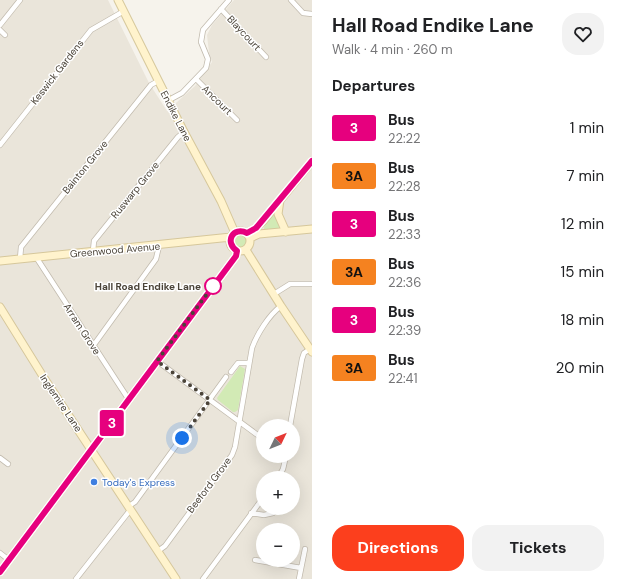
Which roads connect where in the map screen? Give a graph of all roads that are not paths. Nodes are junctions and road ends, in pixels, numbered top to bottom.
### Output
1 (20, 0) edge
2 (118, 0) edge
3 (229, 0) edge
4 (291, 0) edge
5 (221, 9) junction
6 (124, 11) junction
7 (312, 14) edge
8 (0, 25) edge
9 (0, 30) edge
10 (5, 35) dead end
11 (266, 57) dead end
12 (196, 79) junction
13 (158, 81) junction
14 (168, 100) junction
15 (237, 120) dead end
16 (184, 132) junction
17 (0, 145) edge
18 (312, 161) edge
19 (280, 200) junction
20 (312, 229) edge
21 (286, 232) junction
22 (233, 235) junction
23 (249, 235) junction
24 (159, 246) junction
25 (246, 250) junction
26 (93, 251) junction
27 (237, 251) junction
28 (36, 257) junction
29 (20, 259) junction
30 (0, 261) edge
31 (312, 284) edge
32 (274, 294) junction
33 (281, 306) junction
34 (1, 312) edge
35 (93, 346) junction
36 (311, 350) edge
37 (157, 361) junction
38 (249, 363) junction
39 (231, 372) dead end
40 (226, 377) dead end
41 (129, 400) junction
42 (210, 400) junction
43 (291, 419) edge
44 (240, 422) junction
45 (256, 434) edge
46 (92, 450) junction
47 (1, 460) edge
48 (8, 464) dead end
49 (130, 507) junction
50 (256, 507) edge
51 (251, 513) junction
52 (256, 514) edge
53 (305, 549) dead end
54 (158, 551) junction
55 (0, 553) edge
56 (9, 560) junction
57 (296, 567) edge
58 (301, 568) junction
59 (0, 572) edge
60 (76, 579) edge
61 (176, 579) edge
62 (203, 579) edge
63 (299, 579) edge

1 - 8 street
2 - 6 street, Endike Lane
3 - 5 street
4 - 7 street
5 - 11 street, Blaycourt
5 - 12 street
6 - 13 street, Endike Lane
6 - 17 street, Keswick Gardens
9 - 10 street
12 - 14 street
12 - 15 street, Ancourt
13 - 14 street, Endike Lane
13 - 29 street, Bainton Grove
14 - 16 street, Endike Lane
16 - 22 street, Endike Lane
16 - 26 street, Ruswarp Grove
18 - 19 street
19 - 21 street
19 - 23 street
20 - 21 street
21 - 23 street
22 - 23 street
22 - 24 street, Greenwood Avenue
22 - 27 street
23 - 25 street
24 - 26 street, Greenwood Avenue
24 - 35 street
25 - 27 street
25 - 32 street
26 - 28 street, Greenwood Avenue
27 - 37 street
28 - 29 street, Greenwood Avenue
28 - 35 street, Arram Grove
29 - 30 street, Greenwood Avenue
31 - 32 street
32 - 33 street
33 - 36 street
33 - 38 street, Beeford Grove
34 - 46 street, Inglemire Lane
35 - 41 street, Arram Grove
36 - 43 street
37 - 41 street
37 - 42 street
38 - 39 street
38 - 44 street, Beeford Grove
40 - 42 street
41 - 46 street
42 - 44 street
42 - 49 street
44 - 45 street
44 - 54 street, Beeford Grove
46 - 49 street, Inglemire Lane
46 - 56 street
47 - 48 street
49 - 54 street, Inglemire Lane
49 - 60 street
50 - 51 street
51 - 52 street
51 - 62 street
53 - 58 street
54 - 61 street, Inglemire Lane
55 - 56 street
56 - 59 street
57 - 58 street
58 - 63 street

